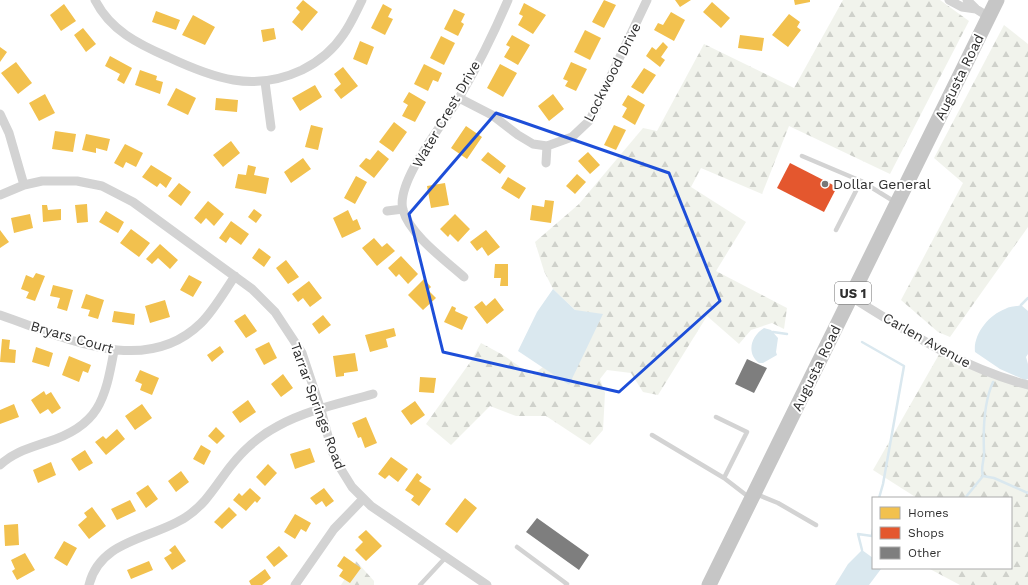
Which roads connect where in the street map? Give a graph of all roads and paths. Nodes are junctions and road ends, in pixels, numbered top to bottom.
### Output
1 (95, 0) edge
2 (362, 0) edge
3 (508, 0) edge
4 (647, 0) edge
5 (949, 0) edge
6 (967, 0) edge
7 (997, 0) edge
8 (976, 9) junction
9 (989, 17) junction
10 (265, 82) junction
11 (459, 98) junction
12 (0, 114) edge
13 (271, 126) dead end
14 (547, 146) junction
15 (802, 156) dead end
16 (546, 163) dead end
17 (861, 181) junction
18 (24, 185) junction
19 (0, 194) edge
20 (897, 203) junction
21 (402, 209) junction
22 (387, 211) dead end
23 (836, 230) dead end
24 (235, 276) junction
25 (464, 277) dead end
26 (851, 297) junction
27 (0, 315) edge
28 (114, 351) junction
29 (1028, 384) edge
30 (373, 394) dead end
31 (321, 410) junction
32 (716, 417) dead end
33 (652, 435) dead end
34 (0, 465) edge
35 (724, 478) junction
36 (753, 496) junction
37 (363, 499) junction
38 (816, 525) dead end
39 (517, 547) dead end
40 (446, 557) junction
41 (89, 585) edge
42 (295, 585) edge
43 (420, 585) edge
44 (487, 585) edge
45 (566, 585) edge
46 (709, 585) edge

1 - 10 street
2 - 10 street
3 - 11 street, Water Crest Drive
4 - 14 street, Lockwood Drive
5 - 8 street
6 - 8 street
7 - 9 main road, Augusta Road / US 1
8 - 9 street
9 - 20 main road, Augusta Road / US 1
10 - 13 street
11 - 14 street
11 - 21 street, Water Crest Drive
12 - 18 street
14 - 16 street
15 - 17 lane
17 - 20 lane
17 - 23 lane
18 - 19 street, Tarrar Springs Road
18 - 24 street, Tarrar Springs Road
20 - 26 main road, Augusta Road / US 1
21 - 22 street
21 - 25 street
24 - 28 street, Bryars Court
24 - 31 street, Tarrar Springs Road
26 - 29 street, Carlen Avenue
26 - 36 main road, Augusta Road / US 1
27 - 28 street, Bryars Court
28 - 34 street
30 - 31 street
31 - 37 street, Tarrar Springs Road
31 - 41 street
32 - 35 lane
33 - 35 lane
35 - 36 lane
36 - 38 lane
36 - 46 main road, Augusta Road / US 1
37 - 40 street, Tarrar Springs Road
37 - 42 street
39 - 45 lane
40 - 43 lane
40 - 44 street, Tarrar Springs Road

